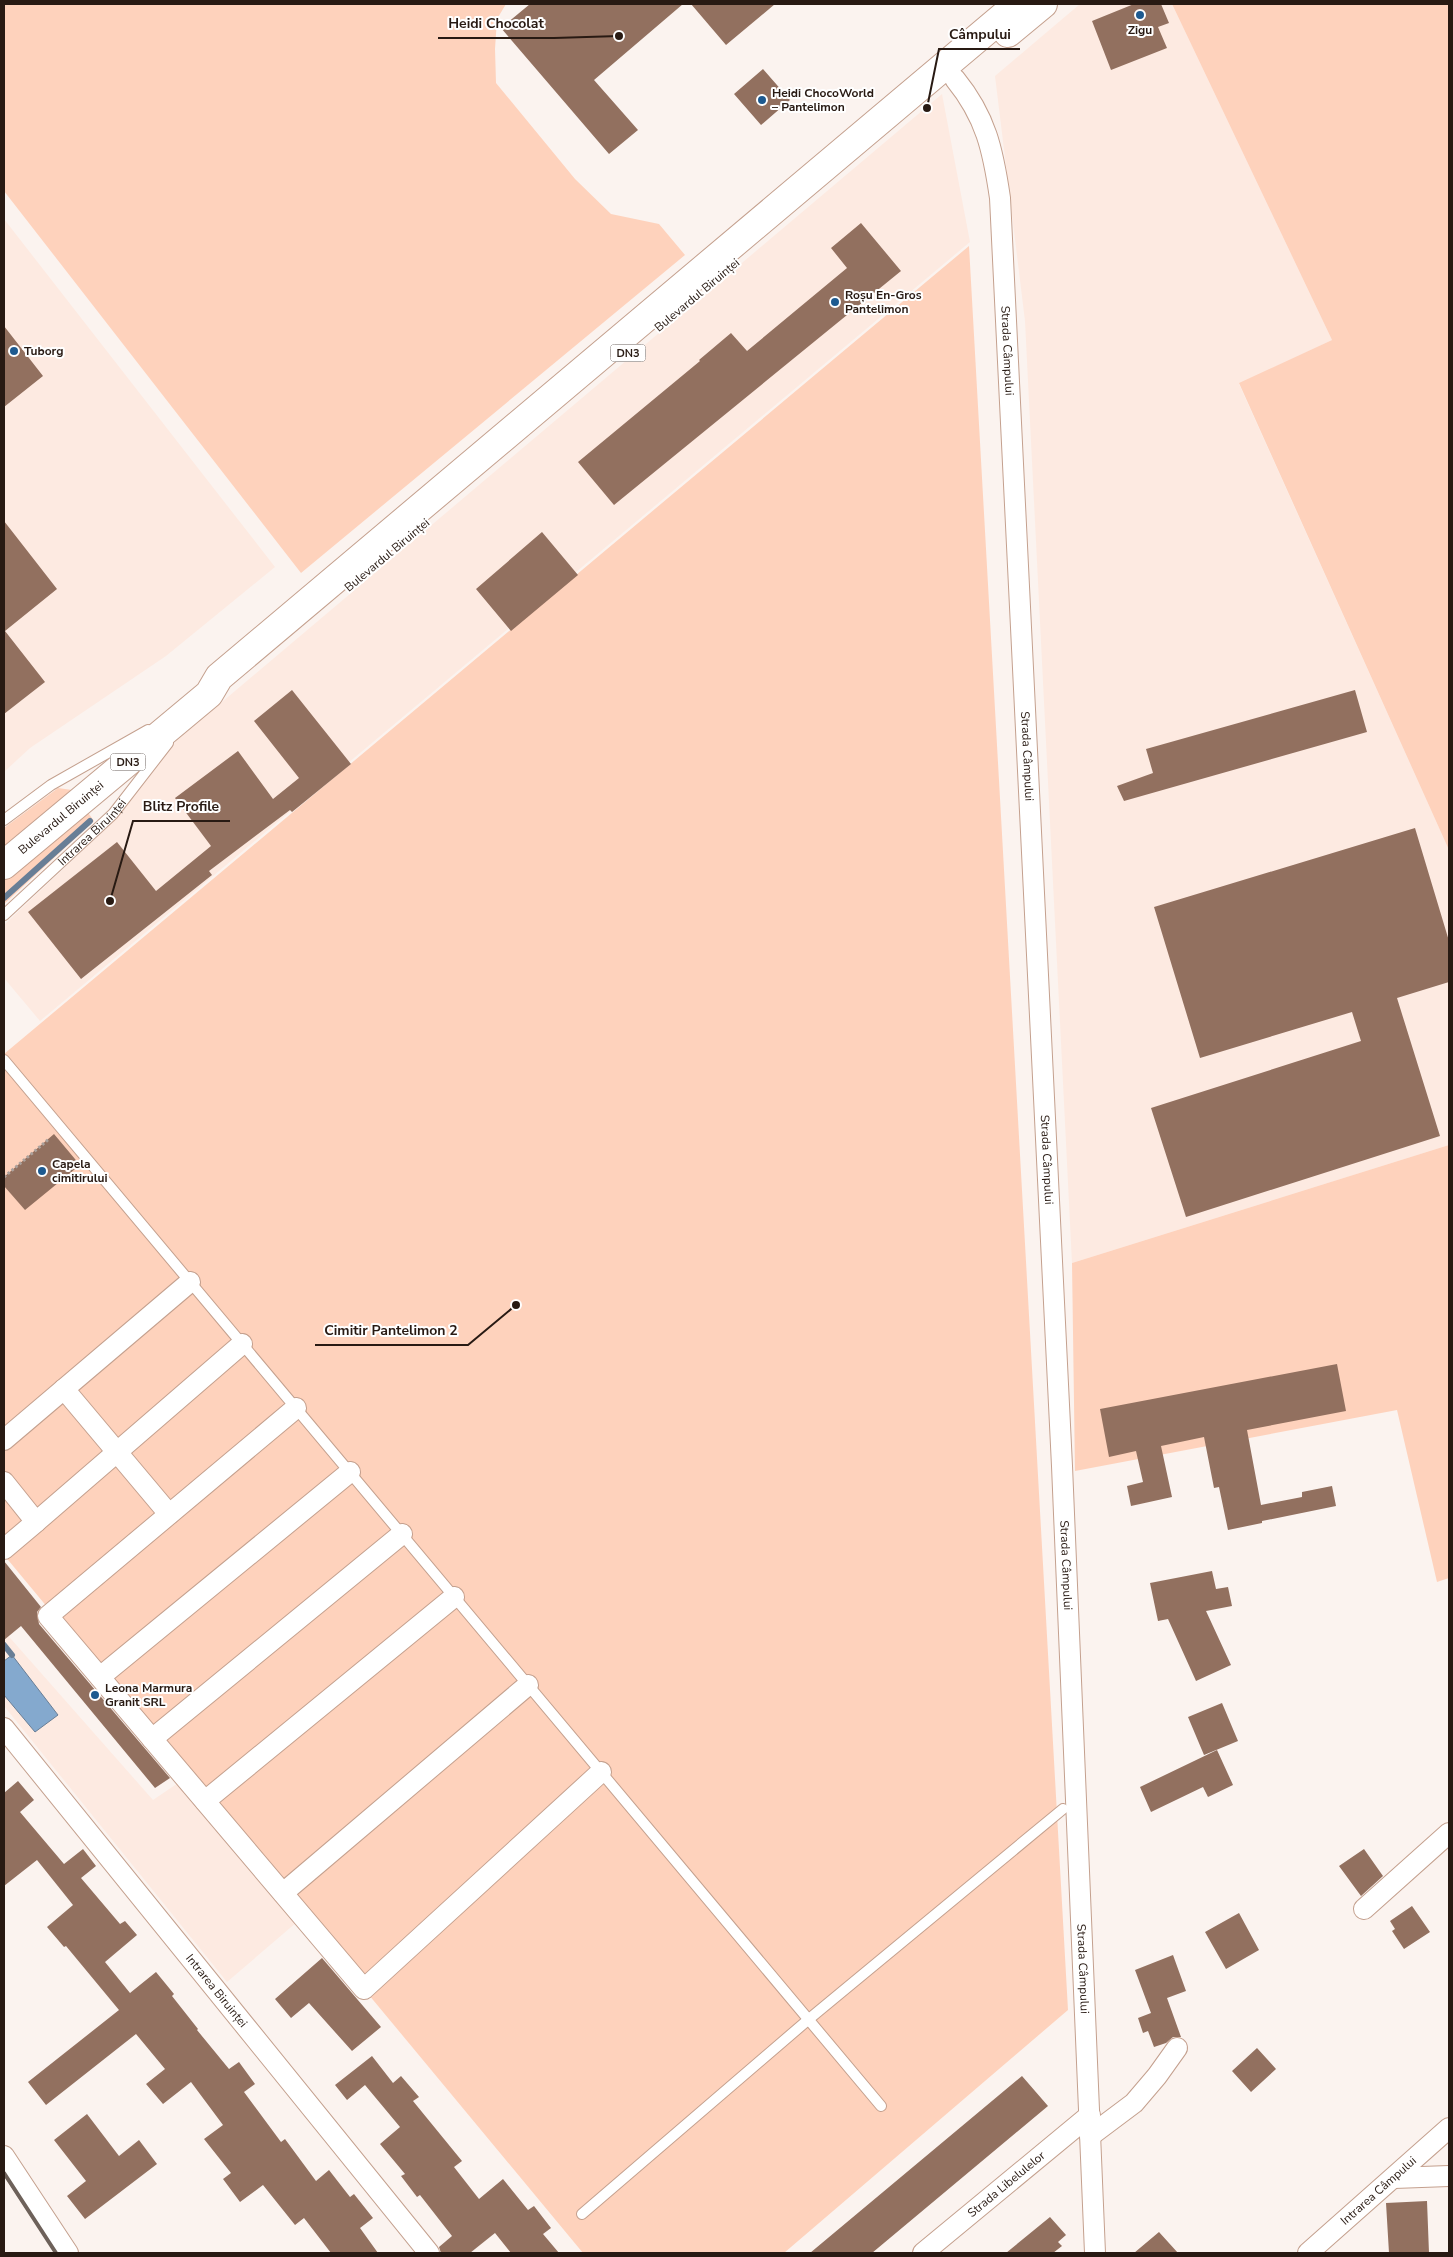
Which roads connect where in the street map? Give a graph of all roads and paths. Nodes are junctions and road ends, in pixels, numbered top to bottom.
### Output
1 (1018, 4) edge
2 (1043, 4) edge
3 (955, 79) junction
4 (203, 699) junction
5 (4, 820) edge
6 (4, 865) edge
7 (4, 916) edge
8 (4, 1060) edge
9 (61, 1128) junction
10 (4, 1177) edge
11 (190, 1282) junction
12 (242, 1344) junction
13 (64, 1389) junction
14 (296, 1408) junction
15 (4, 1440) edge
16 (116, 1453) junction
17 (350, 1472) junction
18 (4, 1482) edge
19 (168, 1514) junction
20 (36, 1522) junction
21 (402, 1534) junction
22 (4, 1548) edge
23 (454, 1597) junction
24 (100, 1677) junction
25 (528, 1685) junction
26 (4, 1728) edge
27 (152, 1739) junction
28 (601, 1772) junction
29 (205, 1801) junction
30 (1062, 1809) dead end
31 (1449, 1832) edge
32 (283, 1894) junction
33 (1364, 1909) dead end
34 (808, 2019) junction
35 (1177, 2048) dead end
36 (881, 2106) dead end
37 (1090, 2115) junction
38 (1449, 2128) edge
39 (1090, 2136) junction
40 (4, 2156) edge
41 (1449, 2176) edge
42 (1394, 2178) junction
43 (582, 2214) dead end
44 (68, 2253) edge
45 (429, 2253) edge
46 (923, 2253) edge
47 (1094, 2253) edge
48 (1308, 2253) edge

1 - 4 main road, Bulevardul Biruinței / DN3
2 - 3 main road, Bulevardul Biruinței / DN3
3 - 4 main road, Bulevardul Biruinței / DN3
3 - 37 street, Strada Câmpului
4 - 5 lane
4 - 6 main road, Bulevardul Biruinței / DN3
4 - 7 lane, Intrarea Biruinței
8 - 9 lane
9 - 10 path
9 - 11 lane
11 - 12 lane
11 - 13 street
12 - 14 lane
12 - 16 street
13 - 15 street
13 - 16 street
14 - 17 lane
14 - 19 street
16 - 19 street
16 - 20 street
17 - 21 lane
17 - 24 street
18 - 20 street
19 - 24 street
20 - 22 street
21 - 23 lane
21 - 27 street
23 - 25 lane
23 - 29 street
24 - 27 street
25 - 28 lane
25 - 32 street
26 - 45 street, Intrarea Biruinței
27 - 29 street
28 - 32 street
28 - 34 lane
29 - 32 street
30 - 34 lane
31 - 33 street
34 - 36 lane
34 - 43 lane
35 - 39 street
37 - 39 street, Strada Câmpului
37 - 46 street, Strada Libelulelor
38 - 42 street, Intrarea Câmpului
39 - 47 street, Strada Câmpului
40 - 44 street
41 - 42 street
42 - 48 street, Intrarea Câmpului

